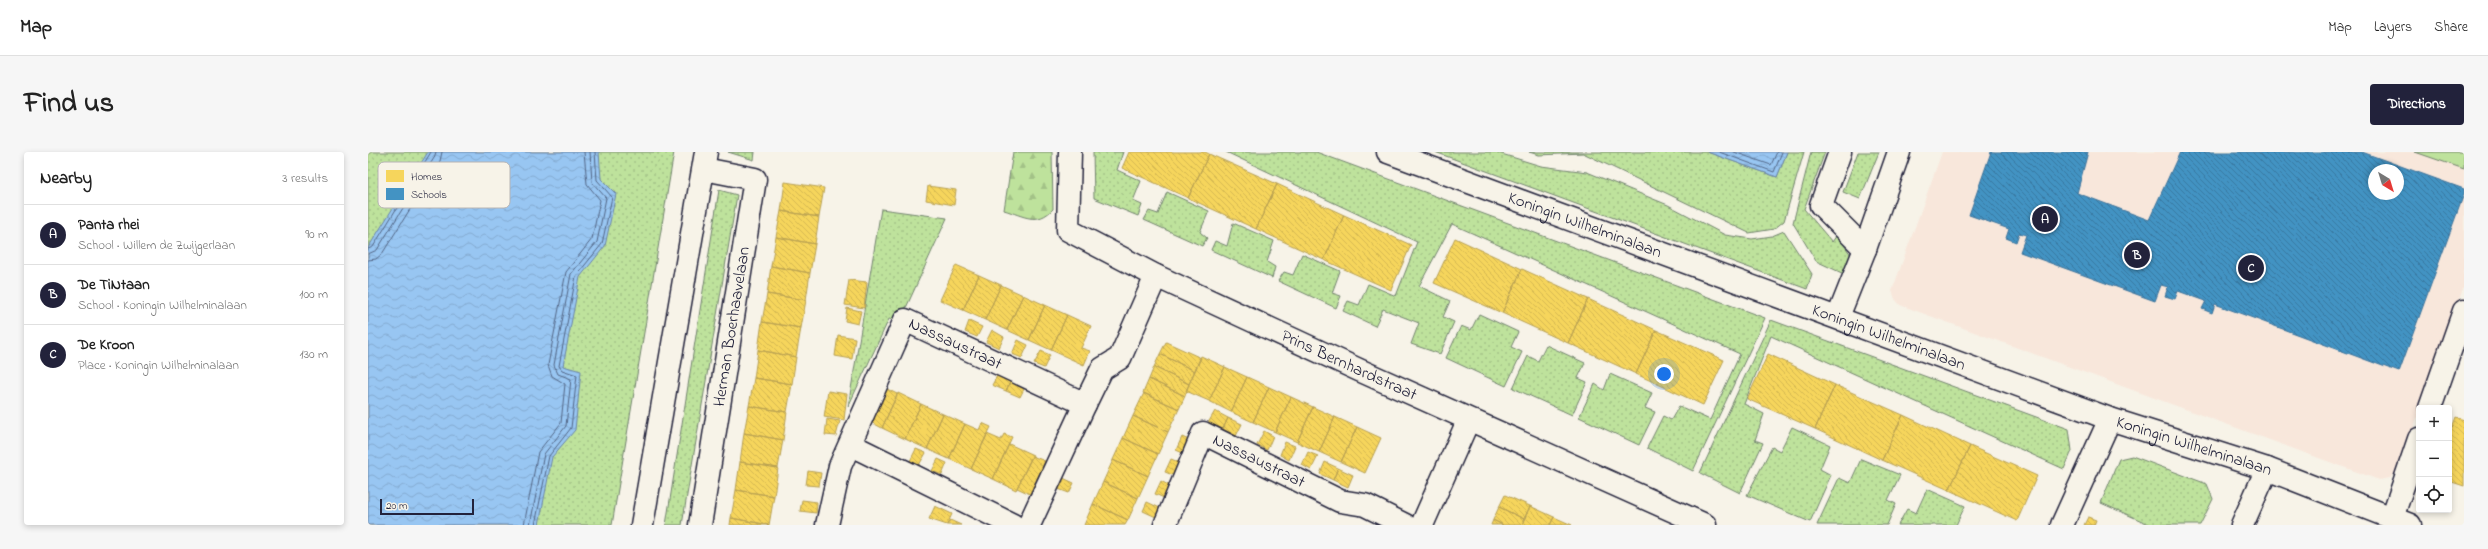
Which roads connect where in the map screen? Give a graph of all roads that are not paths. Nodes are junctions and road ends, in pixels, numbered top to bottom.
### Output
1 (1070, 152) edge
2 (1388, 152) edge
3 (1840, 152) edge
4 (1899, 152) edge
5 (705, 160) edge
6 (1865, 249) junction
7 (1156, 276) junction
8 (2464, 311) edge
9 (1838, 317) junction
10 (1085, 404) junction
11 (2431, 405) edge
12 (2110, 419) junction
13 (1468, 421) junction
14 (2419, 441) edge
15 (851, 445) junction
16 (2267, 469) junction
17 (2401, 521) edge
18 (642, 525) edge
19 (700, 525) edge
20 (827, 525) edge
21 (1013, 525) edge
22 (1029, 525) edge
23 (1165, 525) edge
24 (1405, 525) edge
25 (1422, 525) edge
26 (1705, 525) edge
27 (2062, 525) edge
28 (2242, 525) edge

1 - 7 street, Prins Bernhardstraat
2 - 9 street, Koningin Wilhelminalaan
3 - 6 street
4 - 6 street
5 - 18 street, Herman Boerhaavelaan
5 - 19 street, Herman Boerhaavelaan
6 - 9 street
7 - 10 street
7 - 13 street, Prins Bernhardstraat
8 - 11 street
9 - 12 street, Koningin Wilhelminalaan
10 - 15 street, Nassaustraat
10 - 22 street
12 - 16 street, Koningin Wilhelminalaan
12 - 27 street
13 - 25 street
13 - 26 street, Prins Bernhardstraat
14 - 17 street, Koningin Wilhelminalaan
15 - 20 street, Nassaustraat
15 - 21 street
16 - 17 street, Koningin Wilhelminalaan
16 - 28 street
23 - 24 street, Nassaustraat

